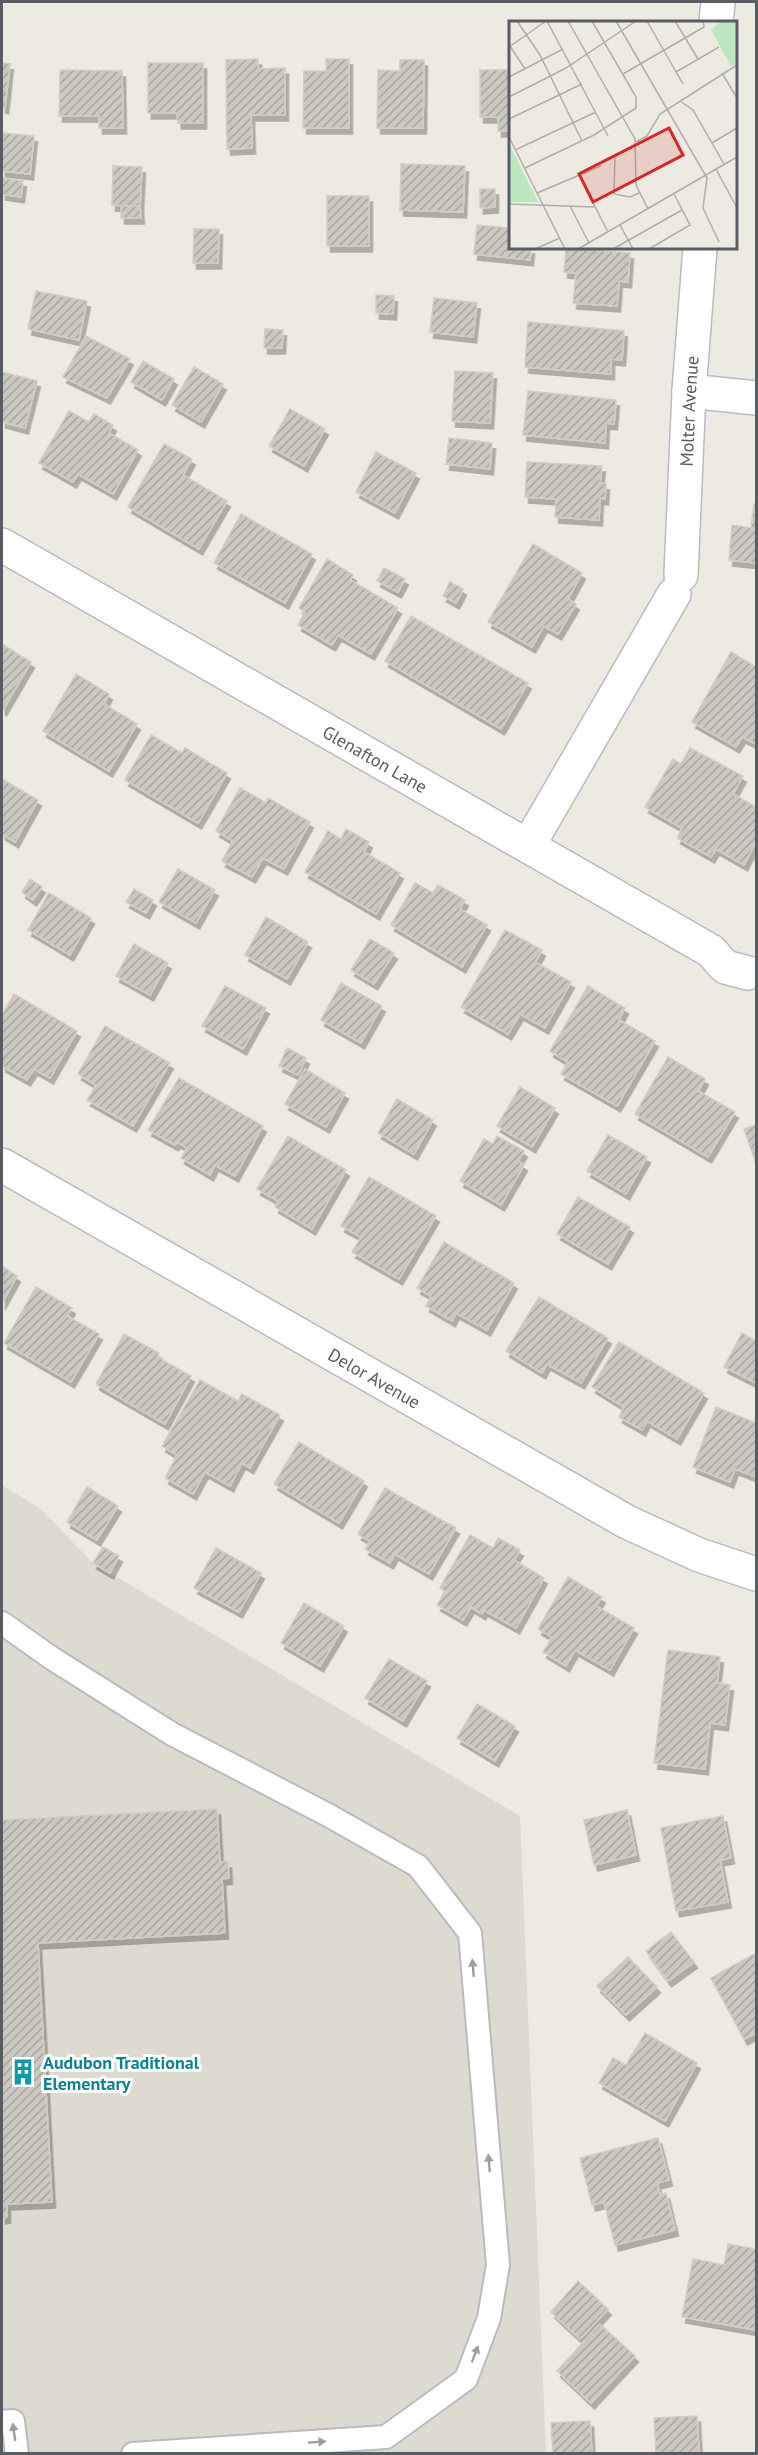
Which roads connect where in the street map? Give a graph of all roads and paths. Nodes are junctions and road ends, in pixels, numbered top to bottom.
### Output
1 (717, 2) edge
2 (716, 21) edge
3 (700, 249) edge
4 (689, 391) junction
5 (756, 398) edge
6 (2, 545) edge
7 (528, 846) junction
8 (748, 973) dead end
9 (2, 1166) edge
10 (756, 1575) edge
11 (2, 1623) edge
12 (2, 2421) edge
13 (17, 2454) edge
14 (133, 2454) edge

1 - 2 street
3 - 4 street, Molter Avenue
4 - 5 street
4 - 7 street, Molter Avenue
6 - 7 street, Glenafton Lane
7 - 8 street, Glenafton Lane
9 - 10 street, Delor Avenue
14 -> 11 lane
13 -> 12 lane

